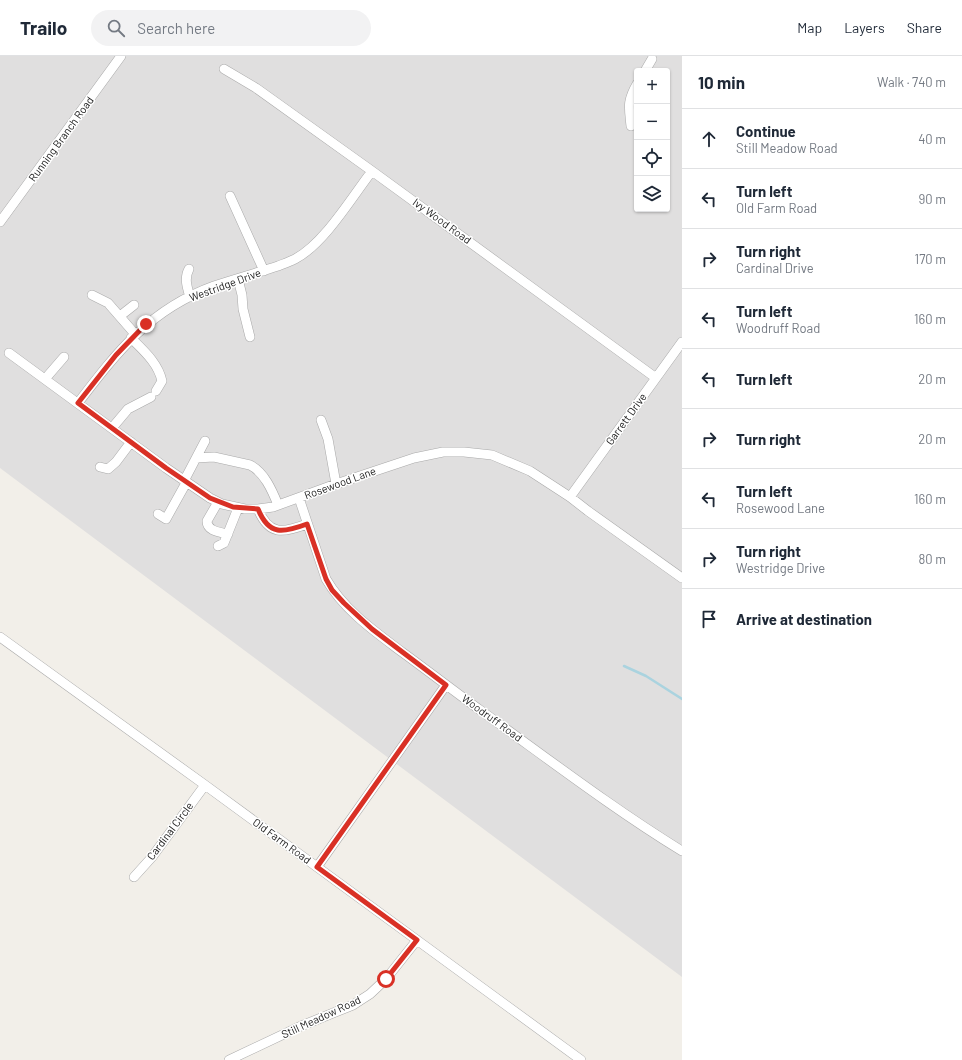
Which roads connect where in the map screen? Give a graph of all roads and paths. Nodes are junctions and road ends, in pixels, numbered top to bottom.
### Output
1 (121, 56) edge
2 (652, 59) dead end
3 (647, 68) edge
4 (224, 69) dead end
5 (634, 90) edge
6 (631, 126) dead end
7 (372, 171) junction
8 (230, 196) dead end
9 (0, 222) edge
10 (189, 269) dead end
11 (264, 271) junction
12 (238, 279) junction
13 (92, 295) dead end
14 (190, 297) junction
15 (134, 305) dead end
16 (120, 316) junction
17 (133, 336) junction
18 (250, 337) dead end
19 (682, 342) edge
20 (9, 353) dead end
21 (64, 357) dead end
22 (656, 378) junction
23 (45, 379) junction
24 (78, 403) junction
25 (321, 420) dead end
26 (112, 428) junction
27 (205, 441) dead end
28 (130, 442) junction
29 (196, 458) junction
30 (100, 467) dead end
31 (185, 482) junction
32 (336, 484) junction
33 (570, 497) junction
34 (299, 498) junction
35 (218, 502) junction
36 (278, 505) junction
37 (238, 508) junction
38 (258, 509) junction
39 (158, 514) dead end
40 (307, 524) junction
41 (228, 534) junction
42 (218, 546) dead end
43 (682, 578) edge
44 (0, 637) edge
45 (446, 685) junction
46 (206, 785) junction
47 (682, 851) edge
48 (317, 867) junction
49 (134, 877) dead end
50 (417, 940) junction
51 (229, 1060) edge
52 (581, 1060) edge

1 - 9 street, Running Branch Road
2 - 3 street
4 - 7 street, Ivy Wood Road
5 - 6 street
7 - 11 street, Westridge Drive
7 - 22 street, Ivy Wood Road
8 - 11 street
10 - 14 street
11 - 12 street, Westridge Drive
12 - 14 street, Westridge Drive
12 - 18 street
13 - 16 street
14 - 17 street, Westridge Drive
15 - 16 street
16 - 17 street
17 - 24 street, Westridge Drive
17 - 26 street
19 - 22 street, Garrett Drive
20 - 23 street, Rosewood Lane
21 - 23 street
22 - 33 street, Garrett Drive
23 - 24 street, Rosewood Lane
24 - 26 street, Rosewood Lane
25 - 32 street
26 - 28 street, Rosewood Lane
27 - 29 street
28 - 30 street
28 - 31 street, Rosewood Lane
29 - 31 street
29 - 36 street
31 - 35 street, Rosewood Lane
31 - 39 street
32 - 33 street, Rosewood Lane
32 - 34 street, Rosewood Lane
33 - 43 street, Rosewood Lane
34 - 36 street, Rosewood Lane
34 - 40 street, Woodruff Road
35 - 37 street, Rosewood Lane
35 - 41 street
36 - 38 street, Rosewood Lane
37 - 38 street, Rosewood Lane
37 - 41 street
38 - 40 street
40 - 45 street, Woodruff Road
41 - 42 street
44 - 46 street, Old Farm Road
45 - 47 street, Woodruff Road
45 - 48 street
46 - 48 street, Old Farm Road
46 - 49 street, Cardinal Circle
48 - 50 street, Old Farm Road
50 - 51 street, Still Meadow Road
50 - 52 street, Old Farm Road

